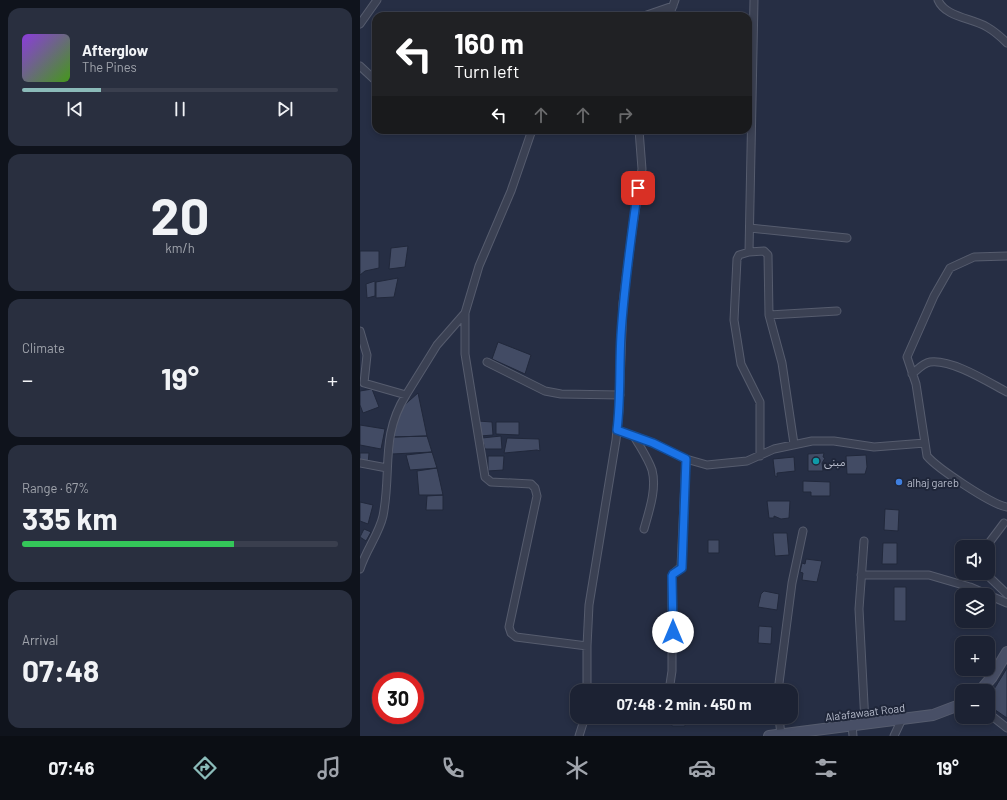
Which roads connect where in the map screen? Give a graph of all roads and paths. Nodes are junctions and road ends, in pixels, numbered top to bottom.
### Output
1 (377, 0) edge
2 (754, 0) edge
3 (938, 0) edge
4 (674, 3) edge
5 (653, 12) edge
6 (360, 24) edge
7 (1007, 43) edge
8 (360, 66) edge
9 (372, 77) edge
10 (752, 114) edge
11 (531, 134) edge
12 (639, 134) edge
13 (752, 134) edge
14 (750, 228) junction
15 (847, 238) dead end
16 (749, 252) junction
17 (1007, 256) edge
18 (837, 311) dead end
19 (464, 313) junction
20 (769, 315) junction
21 (360, 331) edge
22 (487, 362) dead end
23 (912, 374) junction
24 (1007, 392) edge
25 (406, 395) junction
26 (620, 395) junction
27 (617, 430) junction
28 (634, 436) junction
29 (924, 443) junction
30 (794, 444) junction
31 (760, 456) junction
32 (686, 459) junction
33 (360, 463) edge
34 (387, 468) junction
35 (1007, 507) edge
36 (1006, 523) edge
37 (644, 529) dead end
38 (803, 531) dead end
39 (992, 540) edge
40 (864, 541) dead end
41 (360, 569) edge
42 (861, 575) junction
43 (992, 580) edge
44 (1007, 594) edge
45 (1007, 603) edge
46 (587, 646) junction
47 (1006, 656) edge
48 (587, 684) edge
49 (669, 684) edge
50 (779, 684) edge
51 (985, 684) edge
52 (955, 706) edge
53 (902, 719) junction
54 (995, 719) edge
55 (865, 723) junction
56 (583, 724) edge
57 (779, 724) edge
58 (852, 726) junction
59 (1007, 728) edge
60 (780, 735) junction
61 (579, 736) edge
62 (769, 736) edge
63 (853, 736) edge
64 (894, 736) edge

1 - 6 street
2 - 10 street
3 - 7 street
4 - 5 street
8 - 9 street
11 - 19 street
12 - 26 street
13 - 14 street
14 - 15 street
14 - 16 street
16 - 20 street
16 - 31 street
17 - 23 street
18 - 20 street
19 - 25 street
19 - 46 street
20 - 30 street
21 - 25 street
22 - 26 street
23 - 24 street
23 - 29 street
25 - 34 street
26 - 27 street
27 - 28 street
27 - 46 street
28 - 32 street
28 - 37 street
29 - 30 street
29 - 35 street
30 - 31 street
31 - 32 street
32 - 49 street
33 - 34 street
34 - 41 street
36 - 39 street
38 - 50 street
40 - 42 street
42 - 45 street
42 - 55 street
43 - 44 street
46 - 48 street
47 - 51 street
52 - 53 street, Ala'afawaat Road
53 - 55 street, Ala'afawaat Road
53 - 64 street
54 - 59 street
55 - 58 street, Ala'afawaat Road
56 - 61 street
57 - 60 street
58 - 60 street, Ala'afawaat Road
58 - 63 street
60 - 62 street, Ala'afawaat Road

